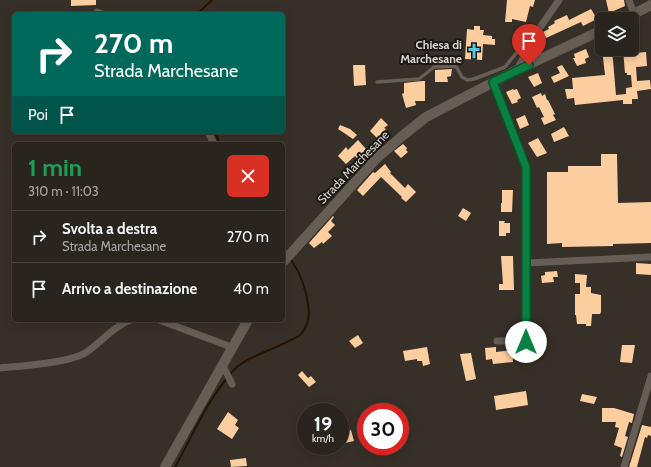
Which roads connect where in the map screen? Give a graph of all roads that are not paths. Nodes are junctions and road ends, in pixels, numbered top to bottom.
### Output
1 (559, 0) edge
2 (629, 0) edge
3 (651, 5) edge
4 (633, 12) edge
5 (638, 12) edge
6 (595, 33) edge
7 (528, 50) junction
8 (517, 70) junction
9 (377, 82) dead end
10 (493, 82) junction
11 (651, 257) edge
12 (285, 259) edge
13 (526, 263) junction
14 (125, 322) edge
15 (164, 322) edge
16 (247, 322) edge
17 (497, 341) dead end
18 (232, 349) junction
19 (223, 366) junction
20 (0, 368) edge
21 (651, 376) edge
22 (232, 384) dead end
23 (165, 467) edge
24 (624, 467) edge

1 - 7 street
2 - 4 street
3 - 5 main road
6 - 8 main road, Strada Marchesane
7 - 8 street
7 - 9 lane
8 - 10 main road, Strada Marchesane
10 - 12 main road, Strada Marchesane
10 - 13 street
11 - 13 street
13 - 17 street
14 - 20 street
15 - 18 street
16 - 18 main road
18 - 19 main road
19 - 22 street
19 - 23 main road
21 - 24 street

